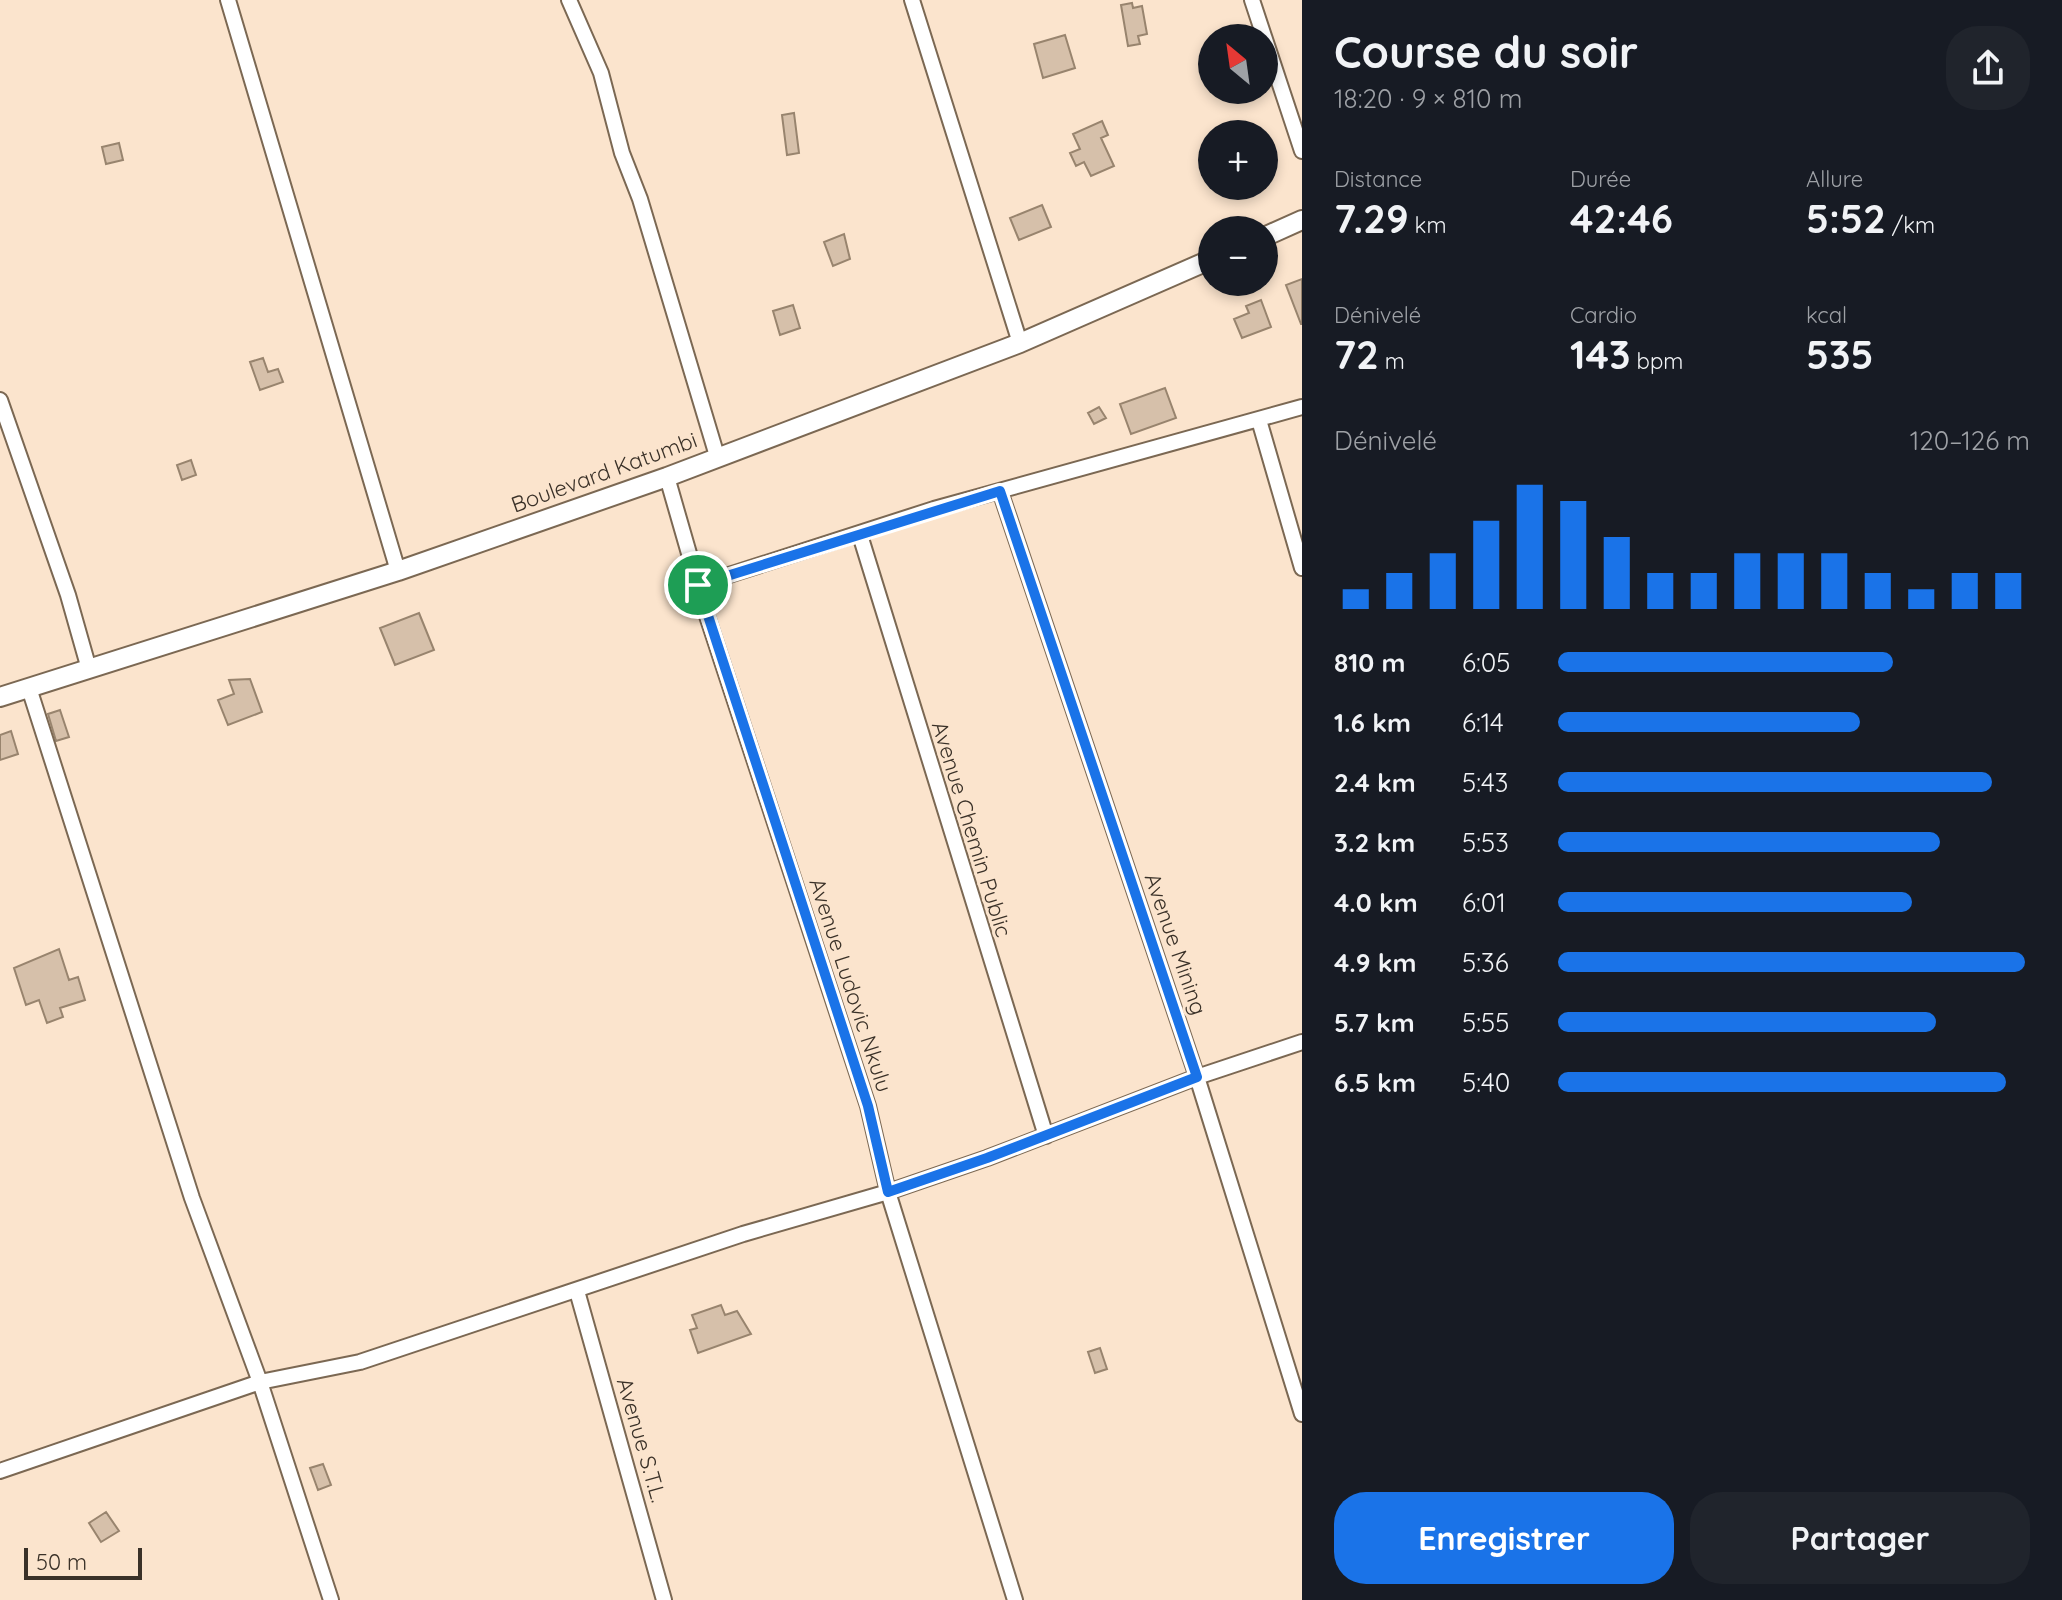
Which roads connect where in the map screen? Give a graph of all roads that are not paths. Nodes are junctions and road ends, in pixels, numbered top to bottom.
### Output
1 (228, 0) edge
2 (569, 0) edge
3 (912, 0) edge
4 (1252, 0) edge
5 (1302, 151) edge
6 (1302, 220) edge
7 (1278, 231) edge
8 (1198, 265) edge
9 (1020, 343) junction
10 (0, 400) edge
11 (1302, 407) edge
12 (1259, 420) junction
13 (717, 456) junction
14 (667, 477) junction
15 (1000, 491) junction
16 (860, 535) junction
17 (1302, 568) edge
18 (398, 571) junction
19 (698, 585) junction
20 (89, 669) junction
21 (29, 688) junction
22 (0, 697) edge
23 (1302, 1042) edge
24 (1197, 1077) junction
25 (1046, 1136) junction
26 (888, 1192) junction
27 (577, 1291) junction
28 (260, 1382) junction
29 (1302, 1414) edge
30 (0, 1471) edge
31 (331, 1600) edge
32 (664, 1600) edge
33 (1015, 1600) edge

1 - 18 street
2 - 13 street
3 - 9 street
4 - 5 street
6 - 7 street
8 - 9 street, Boulevard Katumbi
9 - 13 street, Boulevard Katumbi
10 - 20 street
11 - 12 street
12 - 15 street
12 - 17 street
13 - 14 street, Boulevard Katumbi
14 - 18 street, Boulevard Katumbi
14 - 19 street, Avenue Ludovic Nkulu
15 - 16 street
15 - 24 street, Avenue Mining
16 - 19 street
16 - 25 street, Avenue Chemin Public
18 - 20 street, Boulevard Katumbi
19 - 26 street, Avenue Ludovic Nkulu
20 - 21 street, Boulevard Katumbi
21 - 22 street, Boulevard Katumbi
21 - 28 street
23 - 24 street
24 - 25 street
24 - 29 street, Avenue Mining
25 - 26 street
26 - 27 street
26 - 33 street, Avenue Ludovic Nkulu
27 - 28 street
27 - 32 street, Avenue S.T.L.
28 - 30 street
28 - 31 street

